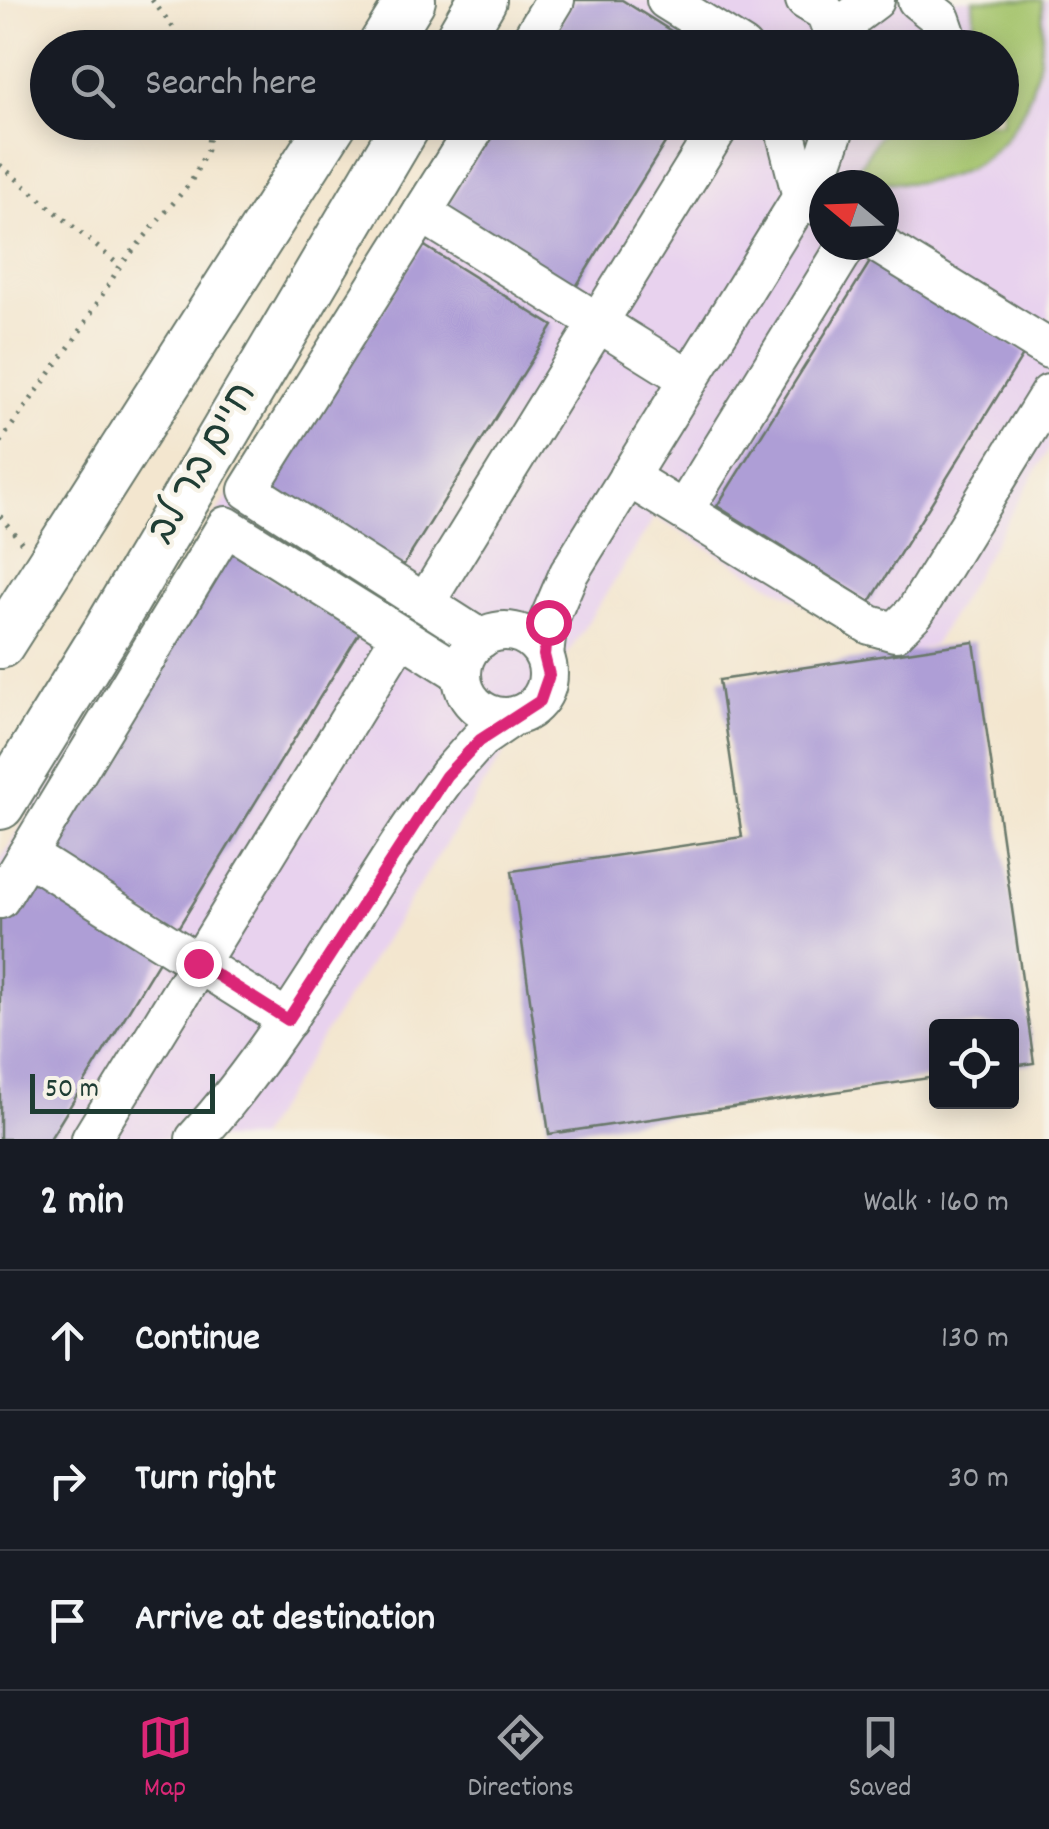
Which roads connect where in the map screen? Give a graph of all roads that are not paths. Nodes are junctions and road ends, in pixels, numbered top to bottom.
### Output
1 (412, 0) edge
2 (482, 0) edge
3 (556, 0) edge
4 (666, 0) edge
5 (805, 0) edge
6 (875, 0) edge
7 (917, 0) edge
8 (951, 27) edge
9 (393, 30) edge
10 (464, 30) edge
11 (537, 30) edge
12 (714, 30) edge
13 (833, 30) edge
14 (847, 30) edge
15 (322, 140) edge
16 (397, 140) edge
17 (468, 140) edge
18 (711, 140) edge
19 (790, 140) edge
20 (831, 140) edge
21 (848, 140) edge
22 (823, 163) junction
23 (821, 170) edge
24 (809, 193) edge
25 (809, 209) edge
26 (422, 213) junction
27 (899, 257) edge
28 (838, 260) edge
29 (598, 323) junction
30 (720, 328) junction
31 (1049, 349) edge
32 (775, 362) junction
33 (689, 379) junction
34 (1049, 394) edge
35 (628, 477) junction
36 (684, 510) junction
37 (569, 573) junction
38 (425, 603) junction
39 (490, 635) junction
40 (0, 644) edge
41 (390, 653) dead end
42 (544, 655) junction
43 (463, 681) junction
44 (512, 717) junction
45 (0, 805) edge
46 (421, 811) junction
47 (27, 854) junction
48 (0, 899) edge
49 (198, 963) junction
50 (288, 1020) junction
51 (91, 1139) edge
52 (195, 1139) edge

1 - 9 main road
2 - 10 main road
3 - 11 street
4 - 12 street
5 - 13 street
6 - 14 street
7 - 8 street
15 - 40 main road, חיים בר לב
16 - 45 main road, חיים בר לב
17 - 26 street
18 - 29 street
19 - 24 street
20 - 22 street
21 - 22 street
22 - 23 street
25 - 30 street
26 - 29 street
26 - 38 street
27 - 31 street
28 - 32 street
29 - 33 street
29 - 38 street
30 - 32 street
30 - 33 street
32 - 36 street
33 - 35 street
34 - 36 street
35 - 36 street
35 - 37 street
37 - 39 street
37 - 42 street
38 - 39 street
39 - 42 street
39 - 43 street
41 - 49 street
42 - 44 street
43 - 44 street
43 - 46 street
43 - 47 street
44 - 46 street
46 - 50 street
47 - 48 street
47 - 49 street
49 - 50 street
49 - 51 street
50 - 52 street

